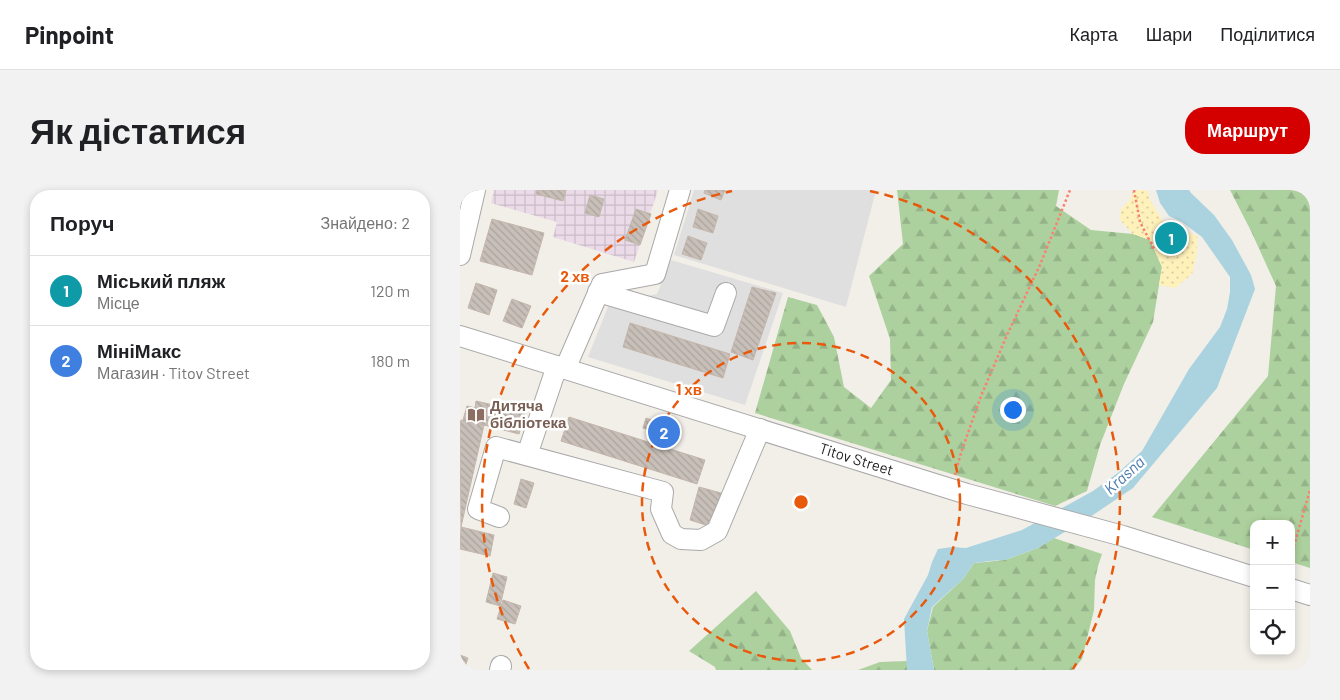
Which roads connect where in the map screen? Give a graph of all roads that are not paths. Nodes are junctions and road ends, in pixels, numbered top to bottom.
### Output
1 (475, 190) edge
2 (680, 190) edge
3 (460, 255) edge
4 (598, 292) junction
5 (726, 292) dead end
6 (460, 336) edge
7 (561, 367) junction
8 (760, 429) junction
9 (527, 455) junction
10 (499, 517) dead end
11 (1250, 576) edge
12 (1295, 590) edge
13 (1310, 595) edge

1 - 3 street
2 - 4 street
4 - 5 street
4 - 7 street
6 - 7 street, Titov Street
7 - 8 street, Titov Street
7 - 9 street
8 - 9 street
8 - 11 street, Titov Street
9 - 10 street
12 - 13 street

